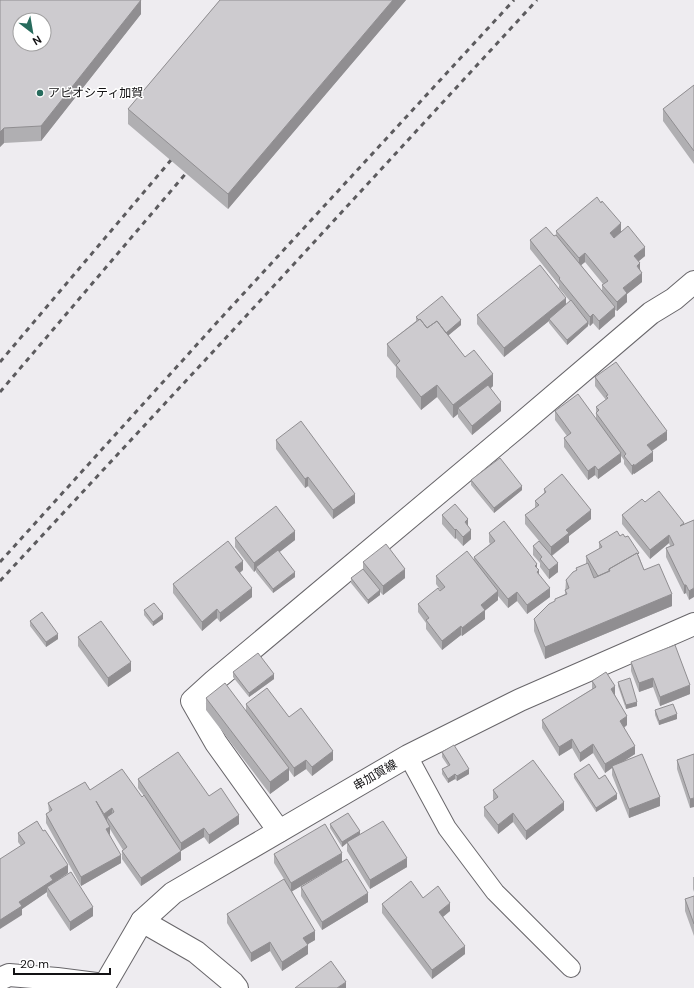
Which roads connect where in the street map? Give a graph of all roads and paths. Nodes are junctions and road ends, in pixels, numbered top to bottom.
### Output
1 (694, 282) edge
2 (694, 624) edge
3 (408, 756) junction
4 (279, 831) junction
5 (142, 921) junction
6 (571, 968) dead end
7 (0, 979) edge
8 (104, 987) edge
9 (237, 988) edge

1 - 4 street
2 - 3 street, 串加賀線
3 - 4 street, 串加賀線
3 - 6 lane
4 - 5 street, 串加賀線
5 - 8 street, 串加賀線
5 - 9 street
7 - 8 street

